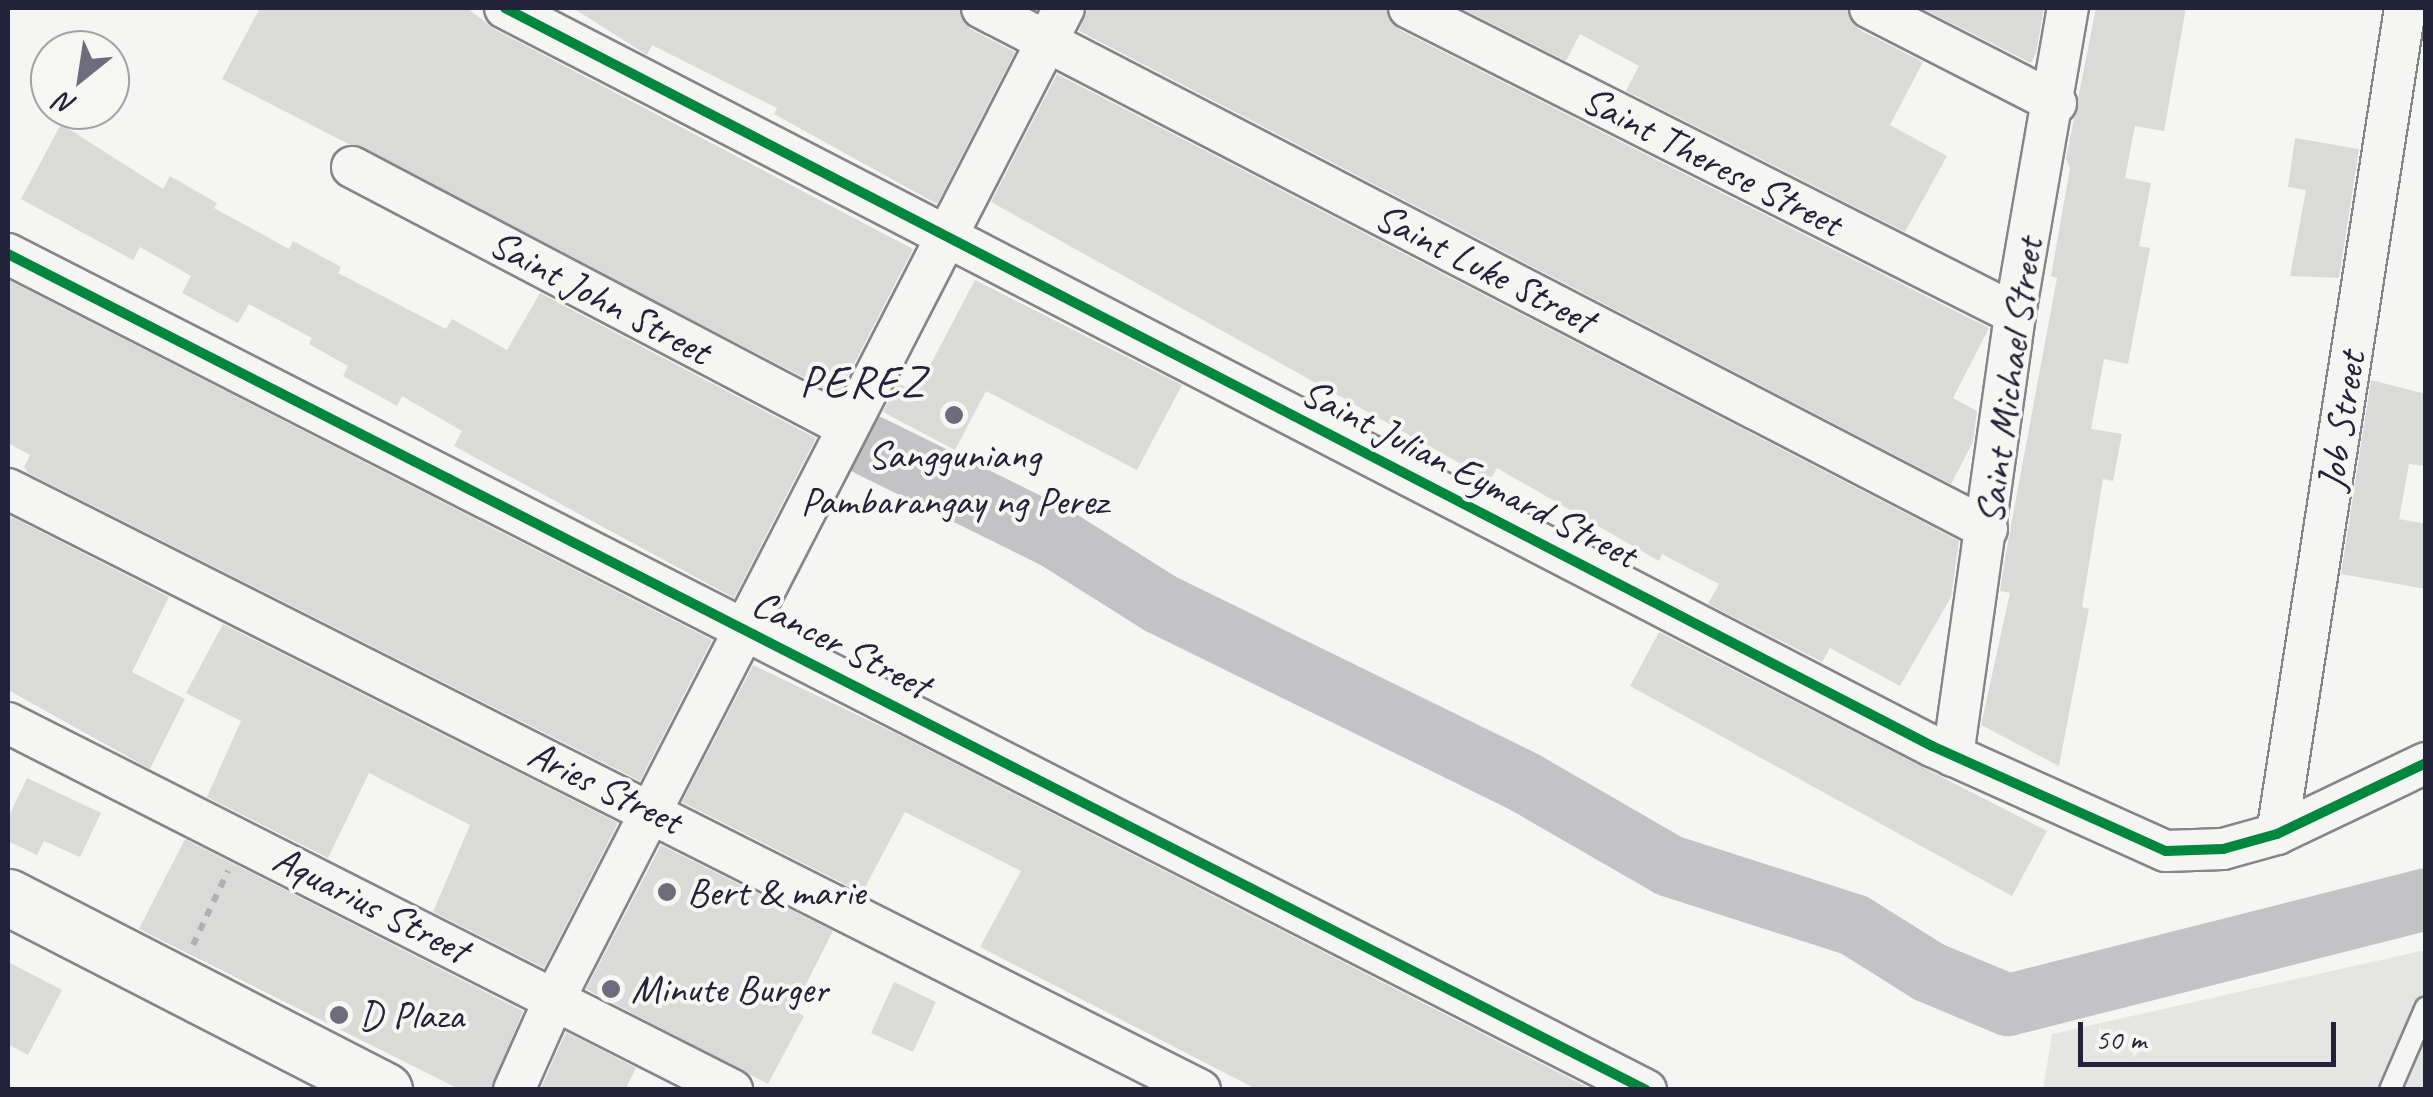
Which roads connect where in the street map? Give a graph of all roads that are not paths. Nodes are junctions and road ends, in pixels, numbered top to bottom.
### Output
1 (504, 8) edge
2 (982, 8) edge
3 (1409, 8) edge
4 (1870, 8) edge
5 (2068, 8) edge
6 (2406, 8) edge
7 (1055, 24) edge
8 (2056, 103) junction
9 (352, 168) dead end
10 (949, 238) junction
11 (8, 254) edge
12 (2014, 314) junction
13 (848, 427) junction
14 (8, 489) edge
15 (1988, 530) junction
16 (748, 630) junction
17 (8, 722) edge
18 (2423, 752) edge
19 (1952, 756) junction
20 (656, 811) junction
21 (2277, 834) junction
22 (8, 897) edge
23 (555, 998) junction
24 (2426, 1007) edge
25 (384, 1090) edge
26 (514, 1090) edge
27 (732, 1090) edge
28 (1200, 1090) edge
29 (1646, 1090) edge
30 (2390, 1090) edge

1 - 10 street, Saint Julian Eymard Street
2 - 7 street, Saint Luke Street
3 - 12 street, Saint Therese Street
4 - 8 street
5 - 8 street, Saint Michael Street
6 - 21 street, Job Street
7 - 10 street
7 - 15 street, Saint Luke Street
8 - 12 street, Saint Michael Street
9 - 13 street, Saint John Street
10 - 13 street
10 - 19 street, Saint Julian Eymard Street
11 - 16 street, Cancer Street
12 - 15 street, Saint Michael Street
13 - 16 street
14 - 20 street, Aries Street
15 - 19 street, Saint Michael Street
16 - 20 street
16 - 29 street, Cancer Street
17 - 23 street, Aquarius Street
18 - 21 street, Saint Julian Eymard Street
19 - 21 street, Saint Julian Eymard Street
20 - 23 street
20 - 28 street, Aries Street
22 - 25 street
23 - 26 street
23 - 27 street, Aquarius Street
24 - 30 lane

